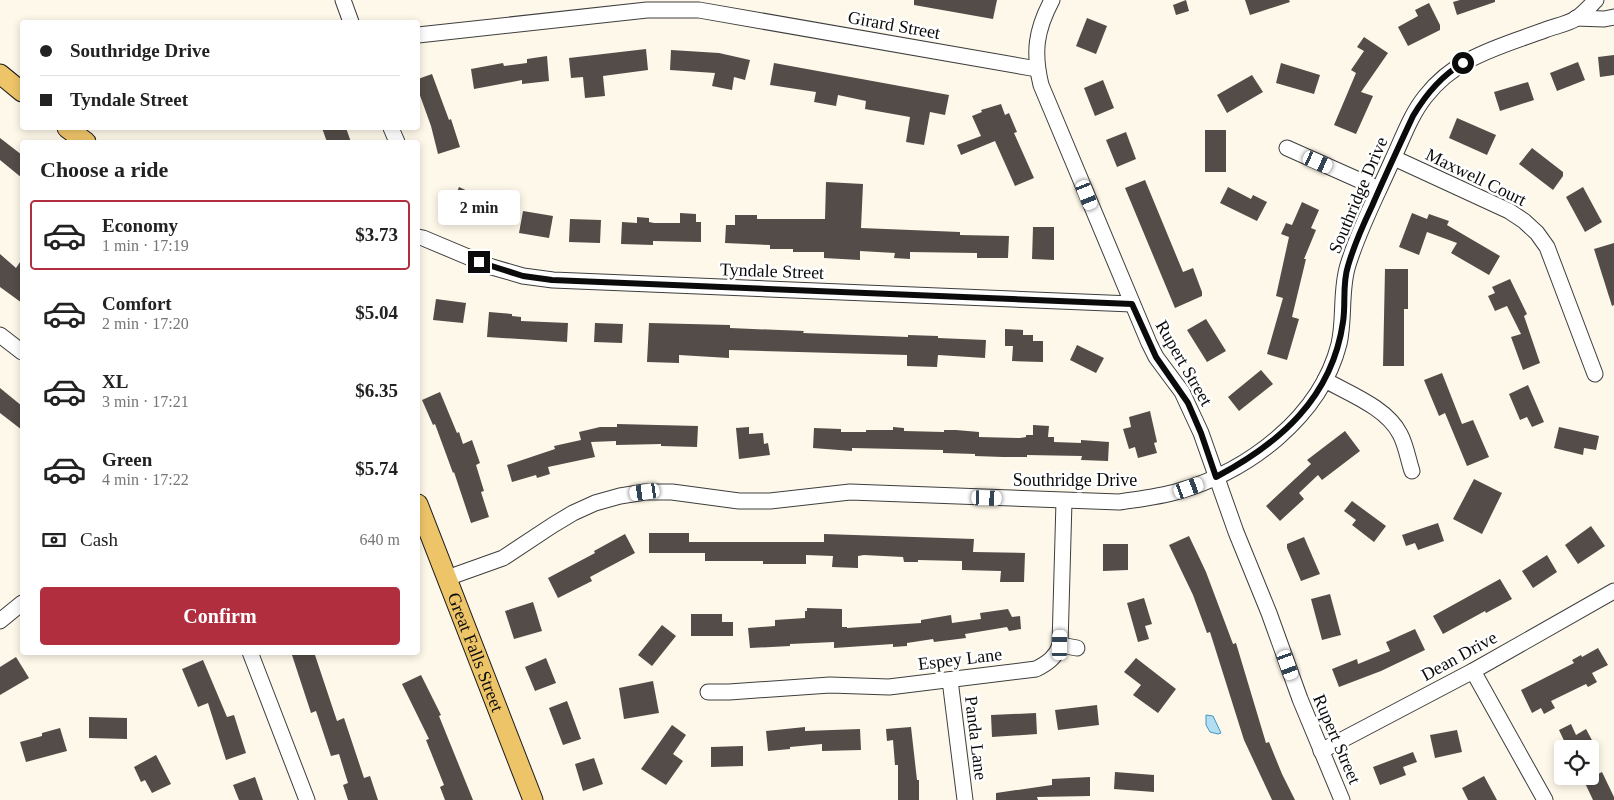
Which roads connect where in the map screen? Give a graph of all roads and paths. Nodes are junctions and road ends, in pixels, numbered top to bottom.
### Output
1 (343, 0) edge
2 (1052, 0) edge
3 (1596, 0) edge
4 (1614, 17) edge
5 (1576, 18) junction
6 (350, 20) edge
7 (420, 35) edge
8 (1037, 69) junction
9 (0, 74) edge
10 (20, 90) edge
11 (70, 130) edge
12 (83, 140) edge
13 (1287, 148) dead end
14 (1394, 158) junction
15 (1379, 190) junction
16 (420, 237) edge
17 (1132, 304) junction
18 (0, 335) edge
19 (20, 350) edge
20 (1595, 374) dead end
21 (1325, 380) junction
22 (1412, 471) dead end
23 (1216, 477) junction
24 (1064, 501) junction
25 (420, 509) edge
26 (447, 578) junction
27 (1614, 591) edge
28 (20, 605) edge
29 (0, 621) edge
30 (1060, 645) junction
31 (1077, 648) dead end
32 (251, 655) edge
33 (1473, 671) junction
34 (950, 680) junction
35 (708, 692) dead end
36 (1321, 751) junction
37 (307, 800) edge
38 (533, 800) edge
39 (965, 800) edge
40 (1342, 800) edge
41 (1545, 800) edge

1 - 6 street
2 - 8 street, Rupert Street
3 - 5 street, Southridge Drive
4 - 5 street, Southridge Drive
5 - 14 street, Southridge Drive
7 - 8 street, Girard Street
8 - 17 street, Rupert Street
9 - 10 main road
11 - 12 main road
13 - 15 street
14 - 15 street, Southridge Drive
14 - 20 street, Maxwell Court
15 - 21 street, Southridge Drive
16 - 17 street, Tyndale Street
17 - 23 street, Rupert Street
18 - 19 street
21 - 22 street
21 - 23 street, Southridge Drive
23 - 24 street, Southridge Drive
23 - 36 street, Rupert Street
24 - 26 street, Southridge Drive
24 - 30 street
25 - 26 main road, Great Falls Street
26 - 38 main road, Great Falls Street
27 - 33 street, Dean Drive
28 - 29 street
30 - 31 street
30 - 34 street, Espey Lane
32 - 37 street
33 - 36 street, Dean Drive
33 - 41 street
34 - 35 street, Espey Lane
34 - 39 street, Panda Lane
36 - 40 street, Rupert Street

